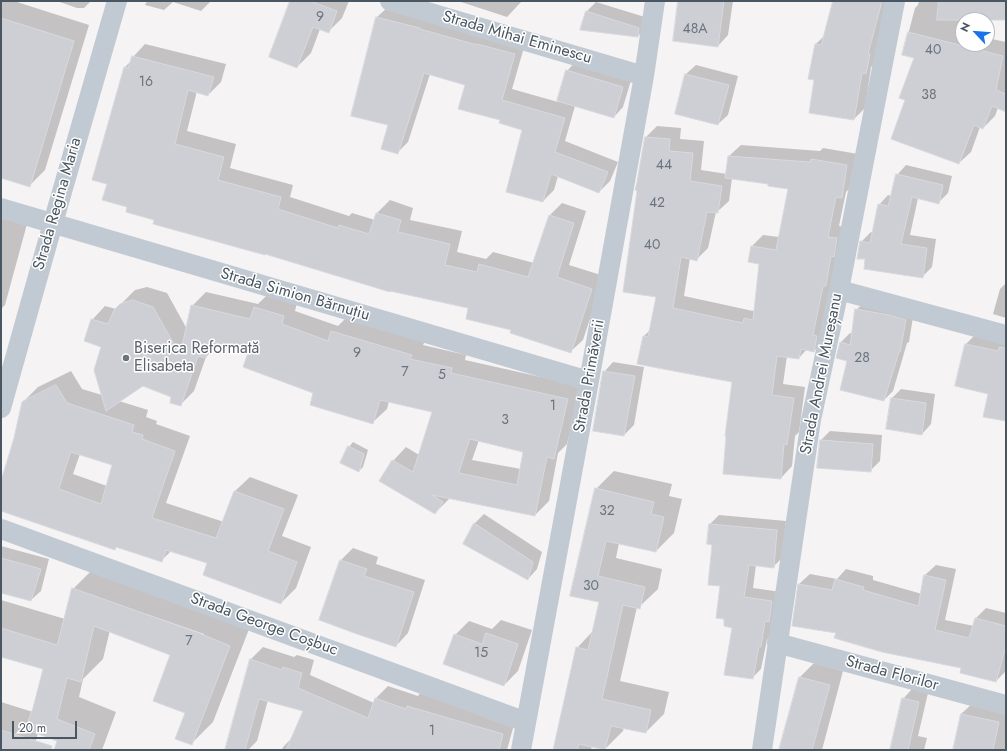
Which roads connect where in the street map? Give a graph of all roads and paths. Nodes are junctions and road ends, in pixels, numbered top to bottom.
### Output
1 (117, 1) edge
2 (390, 1) edge
3 (655, 1) edge
4 (895, 1) edge
5 (644, 76) junction
6 (1, 208) edge
7 (53, 224) junction
8 (839, 290) junction
9 (1006, 335) edge
10 (589, 381) junction
11 (1, 408) edge
12 (1, 529) edge
13 (777, 643) junction
14 (1006, 705) edge
15 (526, 722) junction
16 (521, 750) edge
17 (762, 750) edge

1 - 7 street, Strada Regina Maria
2 - 5 street, Strada Mihai Eminescu
3 - 5 street, Strada Primăverii
4 - 8 street, Strada Andrei Mureșanu
5 - 10 street, Strada Primăverii
6 - 7 street, Strada Simion Bărnuțiu
7 - 10 street, Strada Simion Bărnuțiu
7 - 11 street, Strada Regina Maria
8 - 9 street
8 - 13 street, Strada Andrei Mureșanu
10 - 15 street, Strada Primăverii
12 - 15 street, Strada George Coșbuc
13 - 14 street, Strada Florilor
13 - 17 street, Strada Andrei Mureșanu
15 - 16 street, Strada Primăverii

